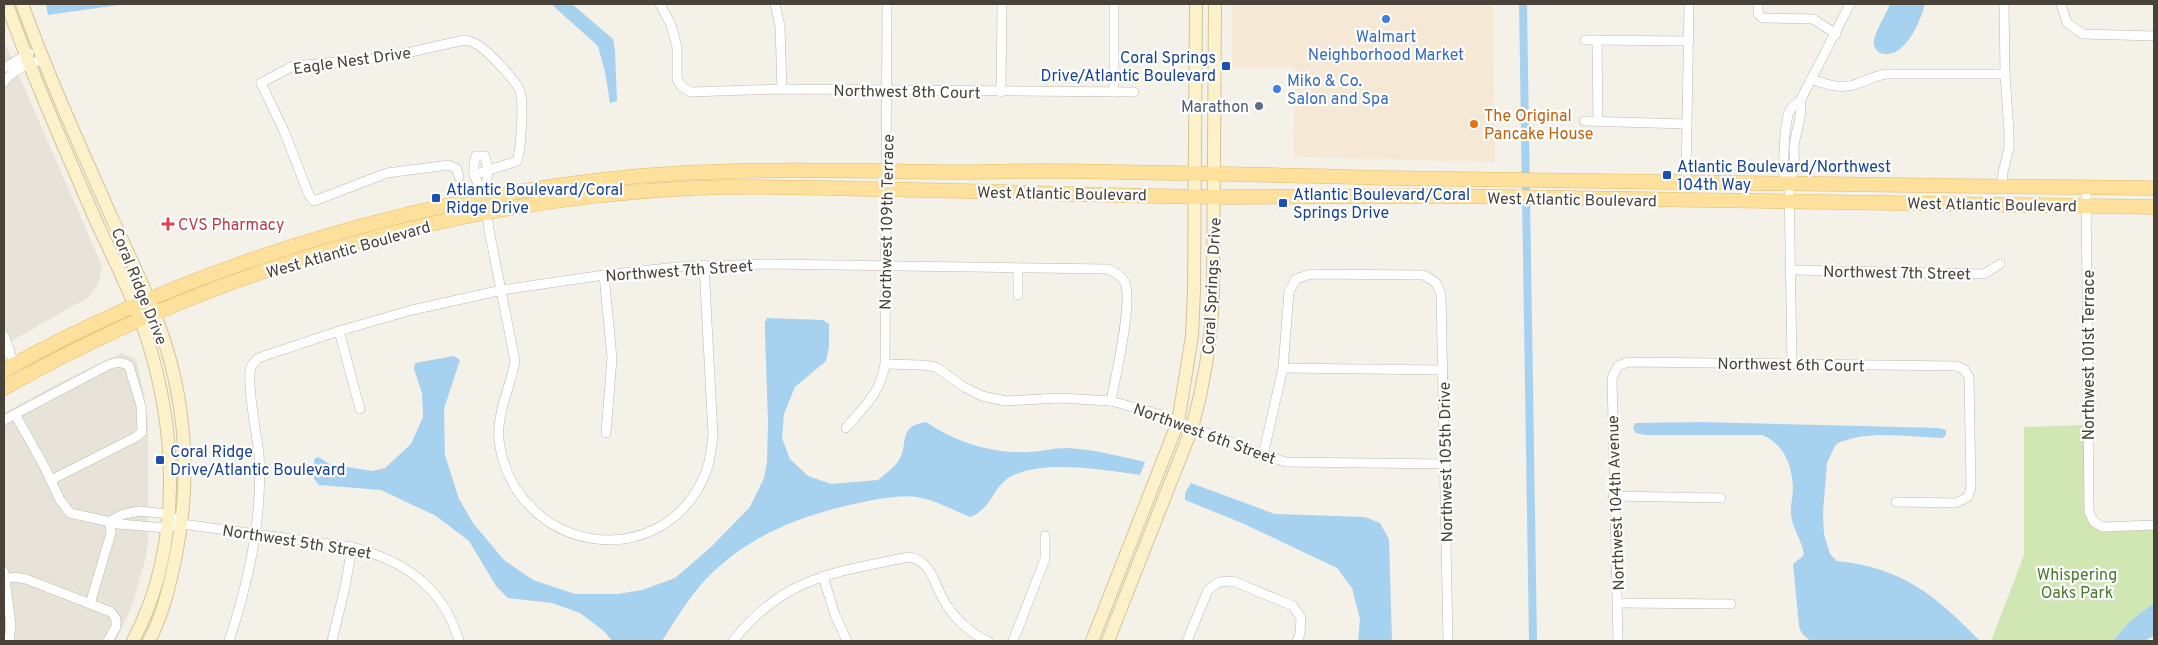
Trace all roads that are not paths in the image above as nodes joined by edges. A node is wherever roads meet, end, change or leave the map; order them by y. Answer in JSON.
{"nodes":[{"id":1,"x":7,"y":4,"type":"edge"},
{"id":2,"x":22,"y":4,"type":"edge"},
{"id":3,"x":660,"y":4,"type":"edge"},
{"id":4,"x":775,"y":4,"type":"edge"},
{"id":5,"x":887,"y":4,"type":"edge"},
{"id":6,"x":1002,"y":4,"type":"edge"},
{"id":7,"x":1114,"y":4,"type":"edge"},
{"id":8,"x":1196,"y":4,"type":"edge"},
{"id":9,"x":1215,"y":4,"type":"edge"},
{"id":10,"x":1689,"y":4,"type":"edge"},
{"id":11,"x":1758,"y":4,"type":"edge"},
{"id":12,"x":1850,"y":4,"type":"edge"},
{"id":13,"x":2004,"y":4,"type":"edge"},
{"id":14,"x":2061,"y":4,"type":"edge"},
{"id":15,"x":1836,"y":34,"type":"junction"},
{"id":16,"x":2154,"y":36,"type":"edge"},
{"id":17,"x":1585,"y":40,"type":"dead end"},
{"id":18,"x":1597,"y":40,"type":"junction"},
{"id":19,"x":1688,"y":41,"type":"junction"},
{"id":20,"x":41,"y":54,"type":"junction"},
{"id":21,"x":27,"y":59,"type":"junction"},
{"id":22,"x":4,"y":68,"type":"edge"},
{"id":23,"x":2004,"y":74,"type":"junction"},
{"id":24,"x":1811,"y":79,"type":"junction"},
{"id":25,"x":4,"y":82,"type":"edge"},
{"id":26,"x":782,"y":89,"type":"junction"},
{"id":27,"x":887,"y":90,"type":"junction"},
{"id":28,"x":1001,"y":92,"type":"junction"},
{"id":29,"x":1114,"y":92,"type":"junction"},
{"id":30,"x":1134,"y":92,"type":"dead end"},
{"id":31,"x":1800,"y":101,"type":"junction"},
{"id":32,"x":1584,"y":121,"type":"dead end"},
{"id":33,"x":1598,"y":121,"type":"junction"},
{"id":34,"x":1687,"y":124,"type":"junction"},
{"id":35,"x":1790,"y":147,"type":"junction"},
{"id":36,"x":488,"y":171,"type":"junction"},
{"id":37,"x":887,"y":171,"type":"junction"},
{"id":38,"x":1195,"y":174,"type":"junction"},
{"id":39,"x":1215,"y":174,"type":"junction"},
{"id":40,"x":474,"y":175,"type":"junction"},
{"id":41,"x":458,"y":177,"type":"dead end"},
{"id":42,"x":1686,"y":181,"type":"junction"},
{"id":43,"x":1790,"y":183,"type":"junction"},
{"id":44,"x":2002,"y":186,"type":"junction"},
{"id":45,"x":2086,"y":187,"type":"junction"},
{"id":46,"x":2154,"y":188,"type":"edge"},
{"id":47,"x":887,"y":189,"type":"junction"},
{"id":48,"x":1195,"y":196,"type":"junction"},
{"id":49,"x":1215,"y":196,"type":"junction"},
{"id":50,"x":1790,"y":202,"type":"junction"},
{"id":51,"x":486,"y":205,"type":"junction"},
{"id":52,"x":2087,"y":205,"type":"junction"},
{"id":53,"x":2154,"y":207,"type":"edge"},
{"id":54,"x":2000,"y":264,"type":"dead end"},
{"id":55,"x":704,"y":265,"type":"junction"},
{"id":56,"x":885,"y":265,"type":"junction"},
{"id":57,"x":1018,"y":268,"type":"junction"},
{"id":58,"x":1792,"y":270,"type":"junction"},
{"id":59,"x":604,"y":275,"type":"junction"},
{"id":60,"x":502,"y":290,"type":"junction"},
{"id":61,"x":1018,"y":295,"type":"dead end"},
{"id":62,"x":149,"y":300,"type":"junction"},
{"id":63,"x":134,"y":307,"type":"junction"},
{"id":64,"x":154,"y":314,"type":"junction"},
{"id":65,"x":140,"y":320,"type":"junction"},
{"id":66,"x":339,"y":331,"type":"junction"},
{"id":67,"x":4,"y":336,"type":"edge"},
{"id":68,"x":7,"y":361,"type":"edge"},
{"id":69,"x":1792,"y":363,"type":"junction"},
{"id":70,"x":885,"y":364,"type":"junction"},
{"id":71,"x":1618,"y":366,"type":"joint"},
{"id":72,"x":1283,"y":368,"type":"junction"},
{"id":73,"x":1443,"y":370,"type":"junction"},
{"id":74,"x":4,"y":388,"type":"edge"},
{"id":75,"x":1111,"y":401,"type":"junction"},
{"id":76,"x":360,"y":409,"type":"dead end"},
{"id":77,"x":15,"y":414,"type":"junction"},
{"id":78,"x":4,"y":420,"type":"edge"},
{"id":79,"x":1178,"y":422,"type":"junction"},
{"id":80,"x":846,"y":428,"type":"dead end"},
{"id":81,"x":1192,"y":428,"type":"junction"},
{"id":82,"x":606,"y":433,"type":"dead end"},
{"id":83,"x":1263,"y":455,"type":"junction"},
{"id":84,"x":1445,"y":464,"type":"junction"},
{"id":85,"x":51,"y":480,"type":"junction"},
{"id":86,"x":1613,"y":496,"type":"junction"},
{"id":87,"x":1721,"y":498,"type":"dead end"},
{"id":88,"x":1896,"y":502,"type":"dead end"},
{"id":89,"x":131,"y":512,"type":"junction"},
{"id":90,"x":168,"y":514,"type":"junction"},
{"id":91,"x":110,"y":521,"type":"junction"},
{"id":92,"x":182,"y":524,"type":"junction"},
{"id":93,"x":130,"y":525,"type":"junction"},
{"id":94,"x":2154,"y":525,"type":"edge"},
{"id":95,"x":166,"y":528,"type":"junction"},
{"id":96,"x":256,"y":533,"type":"junction"},
{"id":97,"x":1045,"y":536,"type":"dead end"},
{"id":98,"x":352,"y":547,"type":"junction"},
{"id":99,"x":5,"y":575,"type":"edge"},
{"id":100,"x":823,"y":576,"type":"junction"},
{"id":101,"x":1618,"y":603,"type":"junction"},
{"id":102,"x":90,"y":604,"type":"junction"},
{"id":103,"x":1730,"y":604,"type":"dead end"},
{"id":104,"x":9,"y":641,"type":"edge"},
{"id":105,"x":108,"y":641,"type":"edge"},
{"id":106,"x":133,"y":641,"type":"edge"},
{"id":107,"x":149,"y":641,"type":"edge"},
{"id":108,"x":229,"y":641,"type":"edge"},
{"id":109,"x":332,"y":641,"type":"edge"},
{"id":110,"x":459,"y":641,"type":"edge"},
{"id":111,"x":733,"y":641,"type":"edge"},
{"id":112,"x":847,"y":641,"type":"edge"},
{"id":113,"x":988,"y":641,"type":"edge"},
{"id":114,"x":1013,"y":641,"type":"edge"},
{"id":115,"x":1092,"y":641,"type":"edge"},
{"id":116,"x":1108,"y":641,"type":"edge"},
{"id":117,"x":1187,"y":641,"type":"edge"},
{"id":118,"x":1297,"y":641,"type":"edge"},
{"id":119,"x":1448,"y":641,"type":"edge"},
{"id":120,"x":1618,"y":641,"type":"edge"}],
"edges":[{"from":1,"to":21,"type":"main road","name":"Coral Ridge Drive"},
{"from":2,"to":20,"type":"main road","name":"Coral Ridge Drive"},
{"from":3,"to":26,"type":"street","name":"Northwest 8th Court"},
{"from":4,"to":26,"type":"street"},
{"from":5,"to":27,"type":"street","name":"Northwest 109th Terrace"},
{"from":6,"to":28,"type":"street"},
{"from":7,"to":29,"type":"street"},
{"from":8,"to":38,"type":"main road","name":"Coral Springs Drive"},
{"from":9,"to":39,"type":"main road","name":"Coral Springs Drive"},
{"from":10,"to":19,"type":"street"},
{"from":11,"to":15,"type":"street"},
{"from":12,"to":15,"type":"street"},
{"from":13,"to":23,"type":"street"},
{"from":14,"to":16,"type":"street"},
{"from":15,"to":24,"type":"street"},
{"from":17,"to":18,"type":"street"},
{"from":18,"to":19,"type":"street"},
{"from":18,"to":33,"type":"street"},
{"from":19,"to":34,"type":"street"},
{"from":20,"to":21,"type":"street"},
{"from":20,"to":62,"type":"main road","name":"Coral Ridge Drive"},
{"from":21,"to":22,"type":"street"},
{"from":21,"to":25,"type":"street"},
{"from":21,"to":63,"type":"main road","name":"Coral Ridge Drive"},
{"from":23,"to":24,"type":"street"},
{"from":23,"to":44,"type":"street"},
{"from":24,"to":31,"type":"street"},
{"from":26,"to":27,"type":"street","name":"Northwest 8th Court"},
{"from":27,"to":28,"type":"street","name":"Northwest 8th Court"},
{"from":27,"to":37,"type":"street","name":"Northwest 109th Terrace"},
{"from":28,"to":29,"type":"street","name":"Northwest 8th Court"},
{"from":29,"to":30,"type":"street","name":"Northwest 8th Court"},
{"from":31,"to":35,"type":"street"},
{"from":31,"to":35,"type":"street"},
{"from":32,"to":33,"type":"street"},
{"from":33,"to":34,"type":"street"},
{"from":34,"to":42,"type":"street"},
{"from":35,"to":43,"type":"street"},
{"from":36,"to":40,"type":"street","name":"Eagle Nest Drive"},
{"from":36,"to":40,"type":"street"},
{"from":36,"to":41,"type":"street","name":"Eagle Nest Drive"},
{"from":36,"to":51,"type":"street"},
{"from":37,"to":38,"type":"main road","name":"West Atlantic Boulevard"},
{"from":37,"to":47,"type":"street","name":"Northwest 109th Terrace"},
{"from":37,"to":51,"type":"main road","name":"West Atlantic Boulevard"},
{"from":38,"to":39,"type":"main road","name":"West Atlantic Boulevard"},
{"from":38,"to":48,"type":"main road","name":"Coral Springs Drive"},
{"from":39,"to":42,"type":"main road","name":"West Atlantic Boulevard"},
{"from":39,"to":49,"type":"main road","name":"Coral Springs Drive"},
{"from":40,"to":51,"type":"street"},
{"from":42,"to":43,"type":"main road","name":"West Atlantic Boulevard"},
{"from":43,"to":44,"type":"main road","name":"West Atlantic Boulevard"},
{"from":43,"to":50,"type":"street"},
{"from":44,"to":45,"type":"main road","name":"West Atlantic Boulevard"},
{"from":45,"to":46,"type":"main road","name":"West Atlantic Boulevard"},
{"from":45,"to":52,"type":"street","name":"Northwest 101st Terrace"},
{"from":47,"to":48,"type":"main road","name":"West Atlantic Boulevard"},
{"from":47,"to":51,"type":"main road","name":"West Atlantic Boulevard"},
{"from":47,"to":56,"type":"street","name":"Northwest 109th Terrace"},
{"from":48,"to":49,"type":"main road","name":"West Atlantic Boulevard"},
{"from":48,"to":79,"type":"main road","name":"Coral Springs Drive"},
{"from":49,"to":50,"type":"main road","name":"West Atlantic Boulevard"},
{"from":49,"to":81,"type":"main road","name":"Coral Springs Drive"},
{"from":50,"to":52,"type":"main road","name":"West Atlantic Boulevard"},
{"from":50,"to":58,"type":"street"},
{"from":51,"to":60,"type":"street"},
{"from":51,"to":62,"type":"main road","name":"West Atlantic Boulevard"},
{"from":51,"to":64,"type":"main road","name":"West Atlantic Boulevard"},
{"from":52,"to":53,"type":"main road","name":"West Atlantic Boulevard"},
{"from":52,"to":94,"type":"street","name":"Northwest 101st Terrace"},
{"from":54,"to":58,"type":"street","name":"Northwest 7th Street"},
{"from":55,"to":56,"type":"street","name":"Northwest 7th Street"},
{"from":55,"to":59,"type":"street","name":"Northwest 7th Street"},
{"from":55,"to":60,"type":"street"},
{"from":56,"to":57,"type":"street","name":"Northwest 7th Street"},
{"from":56,"to":70,"type":"street","name":"Northwest 109th Terrace"},
{"from":57,"to":61,"type":"street"},
{"from":57,"to":75,"type":"street","name":"Northwest 7th Street"},
{"from":58,"to":69,"type":"street"},
{"from":59,"to":60,"type":"street","name":"Northwest 7th Street"},
{"from":59,"to":82,"type":"street"},
{"from":60,"to":66,"type":"street","name":"Northwest 7th Street"},
{"from":62,"to":63,"type":"main road","name":"West Atlantic Boulevard"},
{"from":62,"to":64,"type":"main road","name":"Coral Ridge Drive"},
{"from":63,"to":65,"type":"main road","name":"Coral Ridge Drive"},
{"from":63,"to":68,"type":"main road","name":"West Atlantic Boulevard"},
{"from":64,"to":65,"type":"main road","name":"West Atlantic Boulevard"},
{"from":64,"to":92,"type":"main road","name":"Coral Ridge Drive"},
{"from":65,"to":74,"type":"main road","name":"West Atlantic Boulevard"},
{"from":65,"to":90,"type":"main road","name":"Coral Ridge Drive"},
{"from":66,"to":76,"type":"street"},
{"from":66,"to":96,"type":"street","name":"Northwest 7th Street"},
{"from":67,"to":68,"type":"street"},
{"from":69,"to":71,"type":"street","name":"Northwest 6th Court"},
{"from":69,"to":88,"type":"street","name":"Northwest 6th Court"},
{"from":70,"to":75,"type":"street","name":"Northwest 6th Street"},
{"from":70,"to":80,"type":"street","name":"Northwest 109th Terrace"},
{"from":71,"to":86,"type":"street","name":"Northwest 104th Avenue"},
{"from":72,"to":73,"type":"street"},
{"from":72,"to":73,"type":"street","name":"Northwest 105th Drive"},
{"from":72,"to":83,"type":"street"},
{"from":73,"to":84,"type":"street","name":"Northwest 105th Drive"},
{"from":75,"to":79,"type":"street","name":"Northwest 6th Street"},
{"from":77,"to":78,"type":"street"},
{"from":77,"to":85,"type":"street","name":"Northwest 5th Street"},
{"from":77,"to":85,"type":"street"},
{"from":79,"to":81,"type":"street","name":"Northwest 6th Street"},
{"from":79,"to":115,"type":"main road","name":"Coral Springs Drive"},
{"from":81,"to":83,"type":"street","name":"Northwest 6th Street"},
{"from":81,"to":116,"type":"main road","name":"Coral Springs Drive"},
{"from":83,"to":84,"type":"street","name":"Northwest 6th Street"},
{"from":84,"to":119,"type":"street","name":"Northwest 105th Drive"},
{"from":85,"to":91,"type":"street","name":"Northwest 5th Street"},
{"from":86,"to":87,"type":"street"},
{"from":86,"to":101,"type":"street","name":"Northwest 104th Avenue"},
{"from":89,"to":90,"type":"street","name":"Northwest 5th Street"},
{"from":89,"to":91,"type":"street","name":"Northwest 5th Street"},
{"from":89,"to":93,"type":"street"},
{"from":90,"to":92,"type":"street","name":"Northwest 5th Street"},
{"from":90,"to":95,"type":"main road","name":"Coral Ridge Drive"},
{"from":91,"to":93,"type":"street","name":"Northwest 5th Street"},
{"from":91,"to":102,"type":"street"},
{"from":92,"to":95,"type":"street","name":"Northwest 5th Street"},
{"from":92,"to":96,"type":"street","name":"Northwest 5th Street"},
{"from":92,"to":107,"type":"main road","name":"Coral Ridge Drive"},
{"from":93,"to":95,"type":"street","name":"Northwest 5th Street"},
{"from":95,"to":106,"type":"main road","name":"Coral Ridge Drive"},
{"from":96,"to":98,"type":"street","name":"Northwest 5th Street"},
{"from":96,"to":108,"type":"street"},
{"from":97,"to":114,"type":"street"},
{"from":98,"to":109,"type":"street"},
{"from":98,"to":110,"type":"street","name":"Northwest 5th Street"},
{"from":99,"to":102,"type":"street"},
{"from":99,"to":104,"type":"street"},
{"from":100,"to":111,"type":"street"},
{"from":100,"to":112,"type":"street"},
{"from":100,"to":113,"type":"street"},
{"from":101,"to":103,"type":"street"},
{"from":101,"to":120,"type":"street","name":"Northwest 104th Avenue"},
{"from":102,"to":105,"type":"street"},
{"from":117,"to":118,"type":"street"}]}
